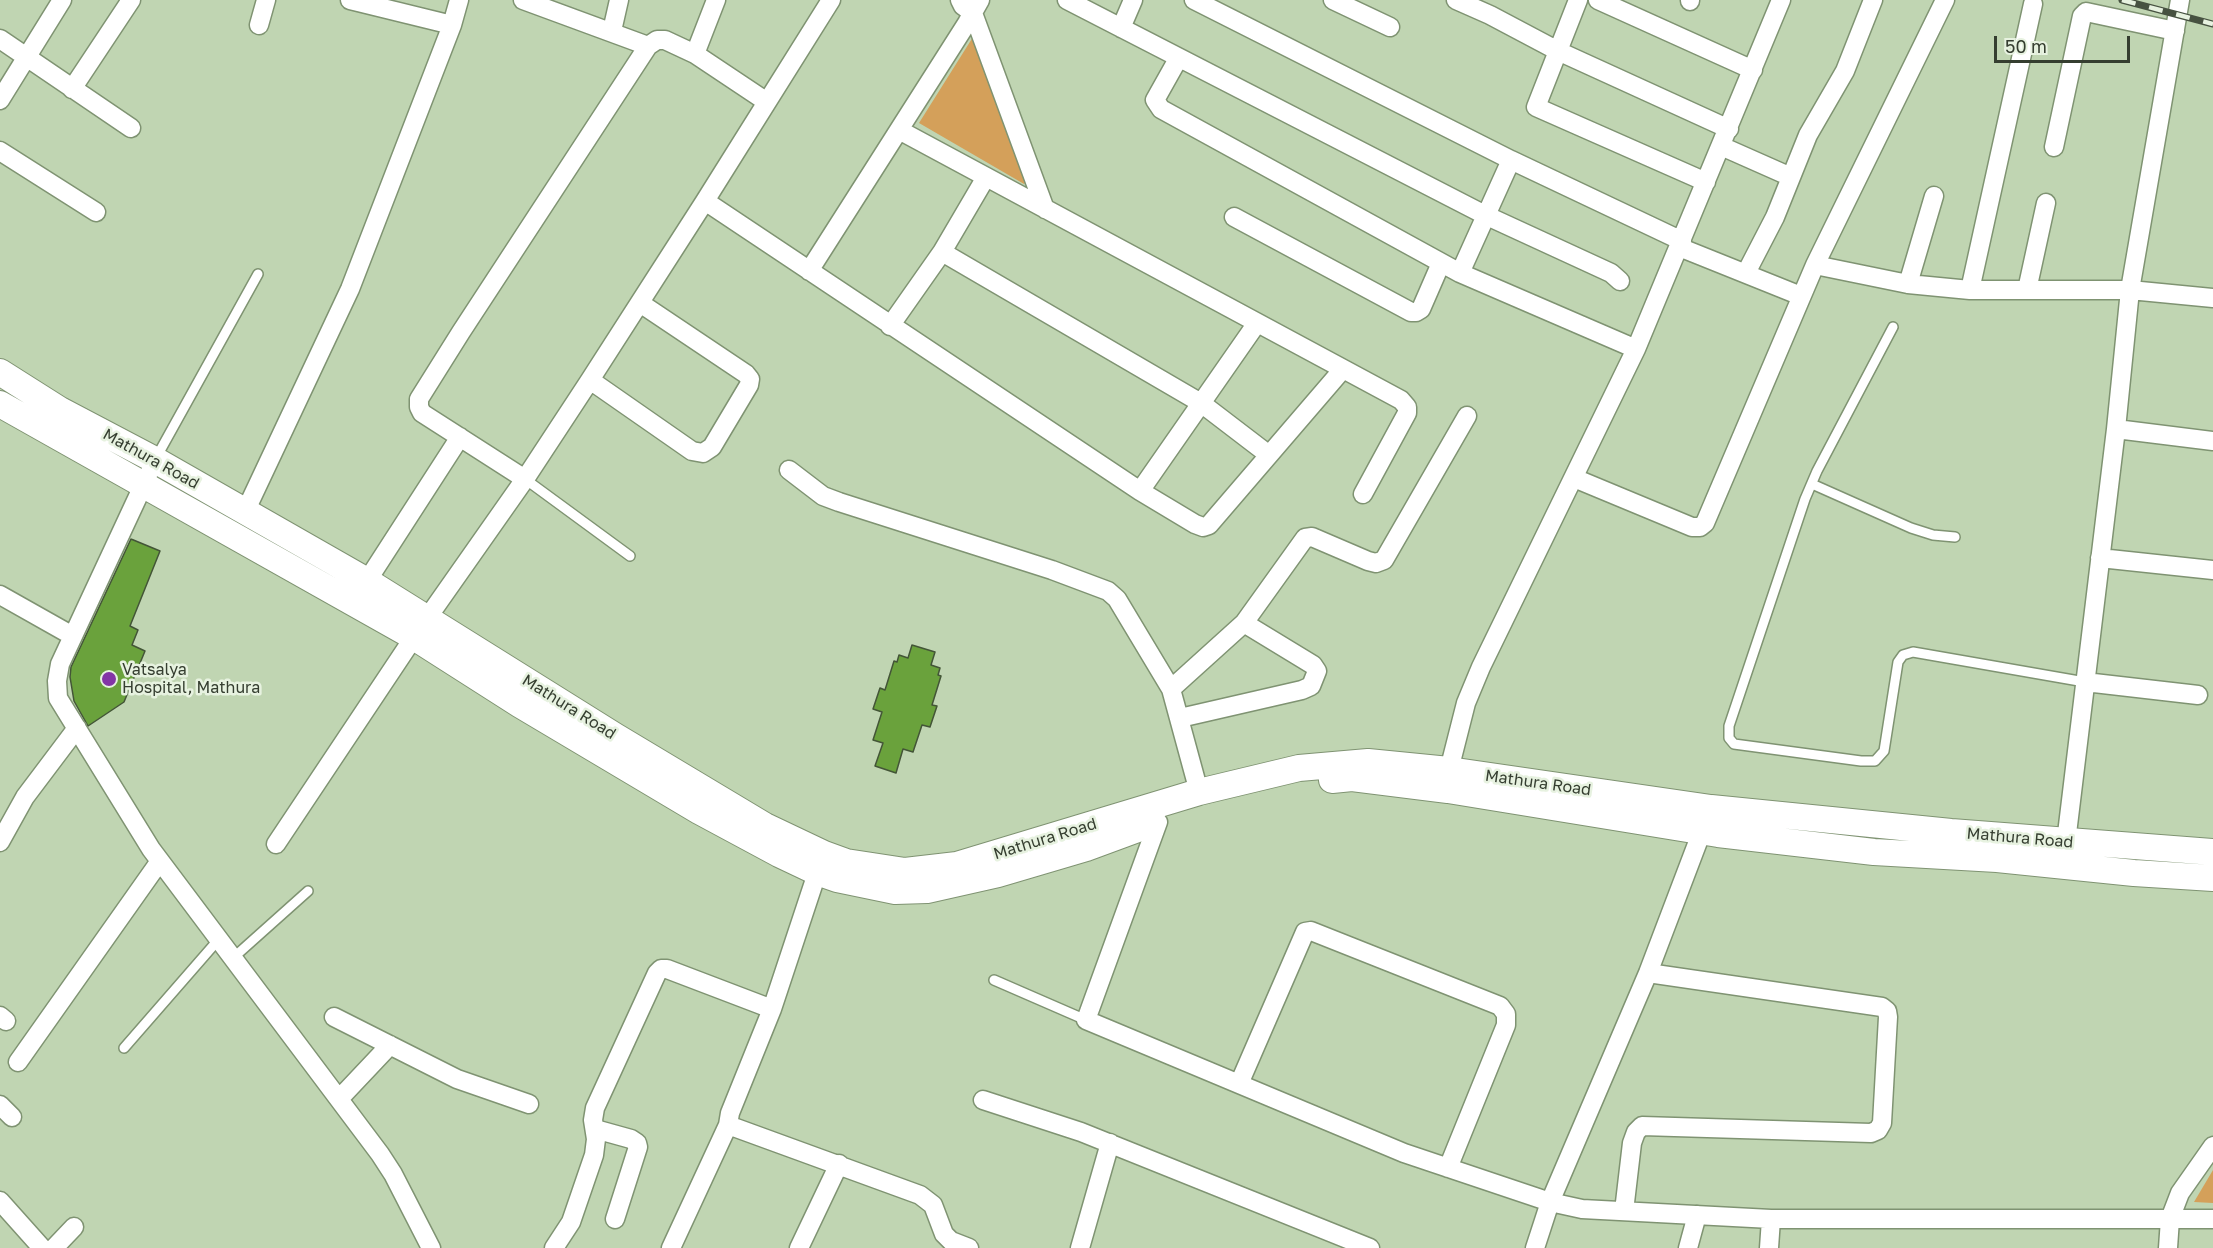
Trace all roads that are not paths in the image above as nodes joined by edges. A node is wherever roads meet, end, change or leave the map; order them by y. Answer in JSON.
{"nodes":[{"id":1,"x":62,"y":0,"type":"edge"},
{"id":2,"x":131,"y":0,"type":"edge"},
{"id":3,"x":266,"y":0,"type":"edge"},
{"id":4,"x":350,"y":0,"type":"edge"},
{"id":5,"x":459,"y":0,"type":"edge"},
{"id":6,"x":523,"y":0,"type":"edge"},
{"id":7,"x":619,"y":0,"type":"edge"},
{"id":8,"x":716,"y":0,"type":"edge"},
{"id":9,"x":831,"y":0,"type":"edge"},
{"id":10,"x":1067,"y":0,"type":"edge"},
{"id":11,"x":1133,"y":0,"type":"edge"},
{"id":12,"x":1194,"y":0,"type":"edge"},
{"id":13,"x":1333,"y":0,"type":"edge"},
{"id":14,"x":1456,"y":0,"type":"edge"},
{"id":15,"x":1578,"y":0,"type":"edge"},
{"id":16,"x":1598,"y":0,"type":"edge"},
{"id":17,"x":1781,"y":0,"type":"edge"},
{"id":18,"x":1873,"y":0,"type":"edge"},
{"id":19,"x":1945,"y":0,"type":"edge"},
{"id":20,"x":2180,"y":0,"type":"edge"},
{"id":21,"x":971,"y":4,"type":"edge"},
{"id":22,"x":2033,"y":4,"type":"dead end"},
{"id":23,"x":259,"y":25,"type":"dead end"},
{"id":24,"x":452,"y":25,"type":"junction"},
{"id":25,"x":1390,"y":27,"type":"dead end"},
{"id":26,"x":1121,"y":28,"type":"junction"},
{"id":27,"x":2175,"y":31,"type":"junction"},
{"id":28,"x":612,"y":32,"type":"junction"},
{"id":29,"x":0,"y":39,"type":"edge"},
{"id":30,"x":648,"y":46,"type":"junction"},
{"id":31,"x":1558,"y":51,"type":"junction"},
{"id":32,"x":695,"y":54,"type":"junction"},
{"id":33,"x":26,"y":58,"type":"junction"},
{"id":34,"x":1178,"y":58,"type":"junction"},
{"id":35,"x":1753,"y":70,"type":"junction"},
{"id":36,"x":72,"y":89,"type":"junction"},
{"id":37,"x":0,"y":100,"type":"edge"},
{"id":38,"x":767,"y":102,"type":"junction"},
{"id":39,"x":131,"y":128,"type":"dead end"},
{"id":40,"x":1729,"y":129,"type":"junction"},
{"id":41,"x":899,"y":130,"type":"junction"},
{"id":42,"x":1722,"y":147,"type":"junction"},
{"id":43,"x":2054,"y":147,"type":"dead end"},
{"id":44,"x":0,"y":151,"type":"edge"},
{"id":45,"x":1511,"y":160,"type":"junction"},
{"id":46,"x":986,"y":177,"type":"junction"},
{"id":47,"x":1791,"y":177,"type":"junction"},
{"id":48,"x":1706,"y":182,"type":"junction"},
{"id":49,"x":1934,"y":196,"type":"dead end"},
{"id":50,"x":705,"y":201,"type":"junction"},
{"id":51,"x":2046,"y":203,"type":"dead end"},
{"id":52,"x":1045,"y":209,"type":"junction"},
{"id":53,"x":96,"y":212,"type":"dead end"},
{"id":54,"x":1485,"y":215,"type":"junction"},
{"id":55,"x":1234,"y":217,"type":"dead end"},
{"id":56,"x":1681,"y":244,"type":"junction"},
{"id":57,"x":942,"y":252,"type":"junction"},
{"id":58,"x":1441,"y":263,"type":"junction"},
{"id":59,"x":1815,"y":265,"type":"junction"},
{"id":60,"x":809,"y":271,"type":"junction"},
{"id":61,"x":1460,"y":273,"type":"junction"},
{"id":62,"x":1746,"y":273,"type":"junction"},
{"id":63,"x":258,"y":274,"type":"dead end"},
{"id":64,"x":1620,"y":281,"type":"dead end"},
{"id":65,"x":1908,"y":284,"type":"junction"},
{"id":66,"x":1970,"y":290,"type":"junction"},
{"id":67,"x":2027,"y":290,"type":"junction"},
{"id":68,"x":2130,"y":290,"type":"junction"},
{"id":69,"x":1801,"y":296,"type":"junction"},
{"id":70,"x":2213,"y":298,"type":"edge"},
{"id":71,"x":640,"y":303,"type":"junction"},
{"id":72,"x":1257,"y":323,"type":"junction"},
{"id":73,"x":890,"y":326,"type":"junction"},
{"id":74,"x":1893,"y":327,"type":"dead end"},
{"id":75,"x":1636,"y":349,"type":"junction"},
{"id":76,"x":1343,"y":369,"type":"junction"},
{"id":77,"x":0,"y":372,"type":"edge"},
{"id":78,"x":590,"y":380,"type":"junction"},
{"id":79,"x":1201,"y":403,"type":"junction"},
{"id":80,"x":0,"y":404,"type":"edge"},
{"id":81,"x":1467,"y":416,"type":"dead end"},
{"id":82,"x":2116,"y":429,"type":"junction"},
{"id":83,"x":460,"y":437,"type":"junction"},
{"id":84,"x":2213,"y":441,"type":"edge"},
{"id":85,"x":1269,"y":455,"type":"junction"},
{"id":86,"x":155,"y":460,"type":"junction"},
{"id":87,"x":789,"y":470,"type":"dead end"},
{"id":88,"x":1574,"y":478,"type":"junction"},
{"id":89,"x":525,"y":479,"type":"junction"},
{"id":90,"x":143,"y":484,"type":"junction"},
{"id":91,"x":1812,"y":484,"type":"junction"},
{"id":92,"x":1140,"y":492,"type":"junction"},
{"id":93,"x":1363,"y":494,"type":"dead end"},
{"id":94,"x":245,"y":512,"type":"junction"},
{"id":95,"x":1955,"y":537,"type":"dead end"},
{"id":96,"x":630,"y":556,"type":"dead end"},
{"id":97,"x":2100,"y":558,"type":"junction"},
{"id":98,"x":2213,"y":570,"type":"edge"},
{"id":99,"x":367,"y":581,"type":"junction"},
{"id":100,"x":0,"y":595,"type":"edge"},
{"id":101,"x":1244,"y":623,"type":"junction"},
{"id":102,"x":420,"y":627,"type":"junction"},
{"id":103,"x":71,"y":635,"type":"junction"},
{"id":104,"x":2085,"y":682,"type":"junction"},
{"id":105,"x":1172,"y":689,"type":"junction"},
{"id":106,"x":2198,"y":695,"type":"dead end"},
{"id":107,"x":1180,"y":718,"type":"junction"},
{"id":108,"x":77,"y":728,"type":"junction"},
{"id":109,"x":1449,"y":770,"type":"junction"},
{"id":110,"x":1199,"y":792,"type":"junction"},
{"id":111,"x":1158,"y":822,"type":"junction"},
{"id":112,"x":1702,"y":831,"type":"junction"},
{"id":113,"x":0,"y":842,"type":"edge"},
{"id":114,"x":2066,"y":842,"type":"junction"},
{"id":115,"x":276,"y":844,"type":"dead end"},
{"id":116,"x":2213,"y":852,"type":"edge"},
{"id":117,"x":160,"y":861,"type":"junction"},
{"id":118,"x":820,"y":863,"type":"junction"},
{"id":119,"x":2213,"y":878,"type":"edge"},
{"id":120,"x":308,"y":891,"type":"dead end"},
{"id":121,"x":219,"y":939,"type":"junction"},
{"id":122,"x":233,"y":958,"type":"junction"},
{"id":123,"x":1648,"y":973,"type":"junction"},
{"id":124,"x":994,"y":980,"type":"dead end"},
{"id":125,"x":772,"y":1009,"type":"junction"},
{"id":126,"x":334,"y":1017,"type":"dead end"},
{"id":127,"x":1086,"y":1020,"type":"junction"},
{"id":128,"x":390,"y":1045,"type":"junction"},
{"id":129,"x":124,"y":1048,"type":"dead end"},
{"id":130,"x":18,"y":1062,"type":"dead end"},
{"id":131,"x":1239,"y":1084,"type":"junction"},
{"id":132,"x":339,"y":1099,"type":"junction"},
{"id":133,"x":983,"y":1100,"type":"dead end"},
{"id":134,"x":529,"y":1104,"type":"dead end"},
{"id":135,"x":728,"y":1125,"type":"junction"},
{"id":136,"x":595,"y":1129,"type":"junction"},
{"id":137,"x":1110,"y":1143,"type":"junction"},
{"id":138,"x":2213,"y":1146,"type":"edge"},
{"id":139,"x":839,"y":1164,"type":"junction"},
{"id":140,"x":1448,"y":1168,"type":"junction"},
{"id":141,"x":0,"y":1201,"type":"edge"},
{"id":142,"x":1550,"y":1202,"type":"junction"},
{"id":143,"x":1624,"y":1211,"type":"junction"},
{"id":144,"x":1697,"y":1215,"type":"junction"},
{"id":145,"x":615,"y":1219,"type":"dead end"},
{"id":146,"x":1771,"y":1219,"type":"junction"},
{"id":147,"x":2170,"y":1219,"type":"junction"},
{"id":148,"x":2213,"y":1219,"type":"edge"},
{"id":149,"x":74,"y":1227,"type":"dead end"},
{"id":150,"x":965,"y":1247,"type":"edge"},
{"id":151,"x":42,"y":1248,"type":"edge"},
{"id":152,"x":54,"y":1248,"type":"edge"},
{"id":153,"x":431,"y":1248,"type":"edge"},
{"id":154,"x":554,"y":1248,"type":"edge"},
{"id":155,"x":671,"y":1248,"type":"edge"},
{"id":156,"x":799,"y":1248,"type":"edge"},
{"id":157,"x":1080,"y":1248,"type":"edge"},
{"id":158,"x":1370,"y":1248,"type":"edge"},
{"id":159,"x":1535,"y":1248,"type":"edge"},
{"id":160,"x":1688,"y":1248,"type":"edge"},
{"id":161,"x":1769,"y":1248,"type":"edge"},
{"id":162,"x":2168,"y":1248,"type":"edge"}],
"edges":[{"from":1,"to":33,"type":"street"},
{"from":2,"to":36,"type":"street"},
{"from":3,"to":23,"type":"street"},
{"from":4,"to":24,"type":"street"},
{"from":5,"to":24,"type":"street"},
{"from":6,"to":28,"type":"street"},
{"from":7,"to":28,"type":"street"},
{"from":8,"to":32,"type":"street"},
{"from":9,"to":38,"type":"street"},
{"from":10,"to":26,"type":"street"},
{"from":11,"to":26,"type":"street"},
{"from":12,"to":45,"type":"street"},
{"from":13,"to":25,"type":"street"},
{"from":14,"to":31,"type":"street"},
{"from":15,"to":31,"type":"street"},
{"from":16,"to":35,"type":"street"},
{"from":17,"to":35,"type":"street"},
{"from":18,"to":47,"type":"street"},
{"from":19,"to":59,"type":"street"},
{"from":20,"to":27,"type":"street"},
{"from":21,"to":41,"type":"street"},
{"from":21,"to":52,"type":"street"},
{"from":22,"to":66,"type":"street"},
{"from":24,"to":94,"type":"street"},
{"from":26,"to":34,"type":"street"},
{"from":27,"to":43,"type":"street"},
{"from":27,"to":68,"type":"street"},
{"from":28,"to":30,"type":"street"},
{"from":29,"to":33,"type":"street"},
{"from":30,"to":32,"type":"street"},
{"from":30,"to":83,"type":"street"},
{"from":31,"to":40,"type":"street"},
{"from":31,"to":48,"type":"street"},
{"from":32,"to":38,"type":"street"},
{"from":33,"to":36,"type":"street"},
{"from":33,"to":37,"type":"street"},
{"from":34,"to":54,"type":"street"},
{"from":34,"to":58,"type":"street"},
{"from":35,"to":40,"type":"street"},
{"from":36,"to":39,"type":"street"},
{"from":38,"to":50,"type":"street"},
{"from":40,"to":42,"type":"street"},
{"from":41,"to":46,"type":"street"},
{"from":41,"to":60,"type":"street"},
{"from":42,"to":47,"type":"street"},
{"from":42,"to":48,"type":"street"},
{"from":44,"to":53,"type":"street"},
{"from":45,"to":54,"type":"street"},
{"from":45,"to":56,"type":"street"},
{"from":46,"to":52,"type":"street"},
{"from":46,"to":57,"type":"street"},
{"from":47,"to":62,"type":"street"},
{"from":48,"to":56,"type":"street"},
{"from":49,"to":65,"type":"street"},
{"from":50,"to":60,"type":"street"},
{"from":50,"to":71,"type":"street"},
{"from":51,"to":67,"type":"street"},
{"from":52,"to":72,"type":"street"},
{"from":54,"to":61,"type":"street"},
{"from":54,"to":64,"type":"street"},
{"from":55,"to":58,"type":"street"},
{"from":56,"to":62,"type":"street"},
{"from":56,"to":75,"type":"street"},
{"from":57,"to":73,"type":"street"},
{"from":57,"to":79,"type":"street"},
{"from":58,"to":61,"type":"street"},
{"from":59,"to":65,"type":"street"},
{"from":59,"to":69,"type":"street"},
{"from":60,"to":73,"type":"street"},
{"from":61,"to":75,"type":"street"},
{"from":62,"to":69,"type":"street"},
{"from":63,"to":86,"type":"lane"},
{"from":65,"to":66,"type":"street"},
{"from":66,"to":67,"type":"street"},
{"from":67,"to":68,"type":"street"},
{"from":68,"to":70,"type":"street"},
{"from":68,"to":82,"type":"street"},
{"from":69,"to":88,"type":"street"},
{"from":71,"to":78,"type":"street"},
{"from":71,"to":78,"type":"street"},
{"from":72,"to":76,"type":"street"},
{"from":72,"to":79,"type":"street"},
{"from":73,"to":92,"type":"street"},
{"from":74,"to":91,"type":"lane"},
{"from":75,"to":88,"type":"street"},
{"from":76,"to":85,"type":"street"},
{"from":76,"to":93,"type":"street"},
{"from":77,"to":86,"type":"main road","name":"Mathura Road"},
{"from":78,"to":89,"type":"street"},
{"from":79,"to":85,"type":"street"},
{"from":79,"to":92,"type":"street"},
{"from":80,"to":90,"type":"main road","name":"Mathura Road"},
{"from":81,"to":101,"type":"street"},
{"from":82,"to":84,"type":"street"},
{"from":82,"to":97,"type":"street"},
{"from":83,"to":89,"type":"street"},
{"from":83,"to":99,"type":"street"},
{"from":85,"to":92,"type":"street"},
{"from":86,"to":90,"type":"street"},
{"from":86,"to":94,"type":"main road","name":"Mathura Road"},
{"from":87,"to":105,"type":"street"},
{"from":88,"to":109,"type":"street"},
{"from":89,"to":96,"type":"lane"},
{"from":89,"to":102,"type":"street"},
{"from":90,"to":102,"type":"main road","name":"Mathura Road"},
{"from":90,"to":103,"type":"street"},
{"from":91,"to":95,"type":"lane"},
{"from":91,"to":104,"type":"lane"},
{"from":94,"to":99,"type":"main road","name":"Mathura Road"},
{"from":97,"to":98,"type":"street"},
{"from":97,"to":104,"type":"street"},
{"from":99,"to":102,"type":"main road","name":"Mathura Road"},
{"from":100,"to":103,"type":"street"},
{"from":101,"to":105,"type":"street"},
{"from":101,"to":107,"type":"street"},
{"from":102,"to":115,"type":"street"},
{"from":102,"to":118,"type":"main road","name":"Mathura Road"},
{"from":103,"to":108,"type":"street"},
{"from":104,"to":106,"type":"street"},
{"from":104,"to":114,"type":"street"},
{"from":105,"to":107,"type":"street"},
{"from":107,"to":110,"type":"street"},
{"from":108,"to":113,"type":"street"},
{"from":108,"to":117,"type":"street"},
{"from":109,"to":110,"type":"main road","name":"Mathura Road"},
{"from":109,"to":114,"type":"main road","name":"Mathura Road"},
{"from":110,"to":118,"type":"main road","name":"Mathura Road"},
{"from":111,"to":112,"type":"main road","name":"Mathura Road"},
{"from":111,"to":118,"type":"main road","name":"Mathura Road"},
{"from":111,"to":127,"type":"street"},
{"from":112,"to":119,"type":"main road","name":"Mathura Road"},
{"from":112,"to":123,"type":"street"},
{"from":114,"to":116,"type":"main road","name":"Mathura Road"},
{"from":117,"to":121,"type":"street"},
{"from":117,"to":130,"type":"street"},
{"from":118,"to":125,"type":"street"},
{"from":120,"to":122,"type":"lane"},
{"from":121,"to":122,"type":"street"},
{"from":121,"to":129,"type":"lane"},
{"from":122,"to":132,"type":"street"},
{"from":123,"to":142,"type":"street"},
{"from":123,"to":143,"type":"street"},
{"from":124,"to":127,"type":"lane"},
{"from":125,"to":135,"type":"street"},
{"from":125,"to":136,"type":"street"},
{"from":126,"to":128,"type":"street"},
{"from":127,"to":131,"type":"street"},
{"from":128,"to":132,"type":"street"},
{"from":128,"to":134,"type":"street"},
{"from":131,"to":140,"type":"street"},
{"from":131,"to":140,"type":"street"},
{"from":132,"to":153,"type":"street"},
{"from":133,"to":137,"type":"street"},
{"from":135,"to":139,"type":"street"},
{"from":135,"to":155,"type":"street"},
{"from":136,"to":145,"type":"street"},
{"from":136,"to":154,"type":"street"},
{"from":137,"to":157,"type":"street"},
{"from":137,"to":158,"type":"street"},
{"from":138,"to":147,"type":"street"},
{"from":139,"to":150,"type":"street"},
{"from":139,"to":156,"type":"street"},
{"from":140,"to":142,"type":"street"},
{"from":141,"to":151,"type":"street"},
{"from":142,"to":143,"type":"street"},
{"from":142,"to":159,"type":"street"},
{"from":143,"to":144,"type":"street"},
{"from":144,"to":146,"type":"street"},
{"from":144,"to":160,"type":"street"},
{"from":146,"to":147,"type":"street"},
{"from":146,"to":161,"type":"street"},
{"from":147,"to":148,"type":"street"},
{"from":147,"to":162,"type":"street"},
{"from":149,"to":152,"type":"street"}]}
